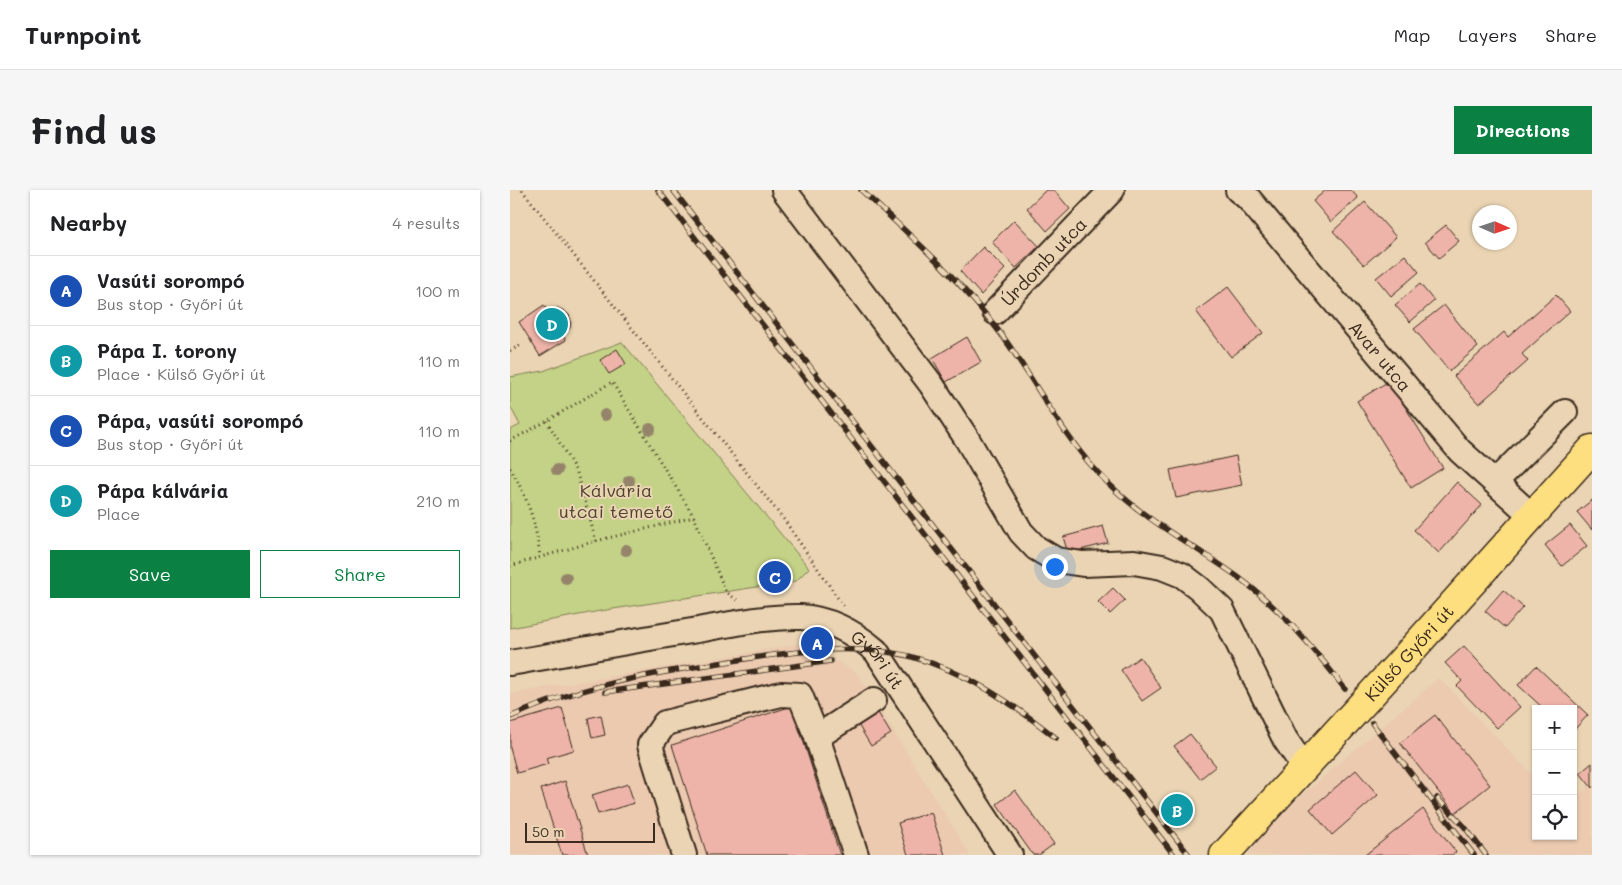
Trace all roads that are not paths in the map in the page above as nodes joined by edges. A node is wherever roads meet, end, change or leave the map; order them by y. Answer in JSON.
{"nodes":[{"id":1,"x":784,"y":190,"type":"edge"},
{"id":2,"x":1112,"y":190,"type":"edge"},
{"id":3,"x":1238,"y":190,"type":"edge"},
{"id":4,"x":995,"y":312,"type":"dead end"},
{"id":5,"x":1565,"y":412,"type":"dead end"},
{"id":6,"x":1592,"y":449,"type":"edge"},
{"id":7,"x":1495,"y":482,"type":"junction"},
{"id":8,"x":1531,"y":514,"type":"junction"},
{"id":9,"x":510,"y":663,"type":"edge"},
{"id":10,"x":874,"y":700,"type":"dead end"},
{"id":11,"x":814,"y":730,"type":"dead end"},
{"id":12,"x":1304,"y":767,"type":"junction"},
{"id":13,"x":1009,"y":854,"type":"edge"},
{"id":14,"x":684,"y":855,"type":"edge"},
{"id":15,"x":856,"y":855,"type":"edge"},
{"id":16,"x":1224,"y":855,"type":"edge"}],
"edges":[{"from":1,"to":12,"type":"street"},
{"from":2,"to":4,"type":"street","name":"Úrdomb utca"},
{"from":3,"to":7,"type":"street","name":"Avar utca"},
{"from":5,"to":7,"type":"street"},
{"from":6,"to":8,"type":"main road","name":"Külső Győri út"},
{"from":7,"to":8,"type":"street","name":"Avar utca"},
{"from":8,"to":12,"type":"main road","name":"Külső Győri út"},
{"from":9,"to":13,"type":"street","name":"Győri út"},
{"from":10,"to":15,"type":"street"},
{"from":11,"to":14,"type":"street"},
{"from":12,"to":16,"type":"main road","name":"Külső Győri út"}]}
